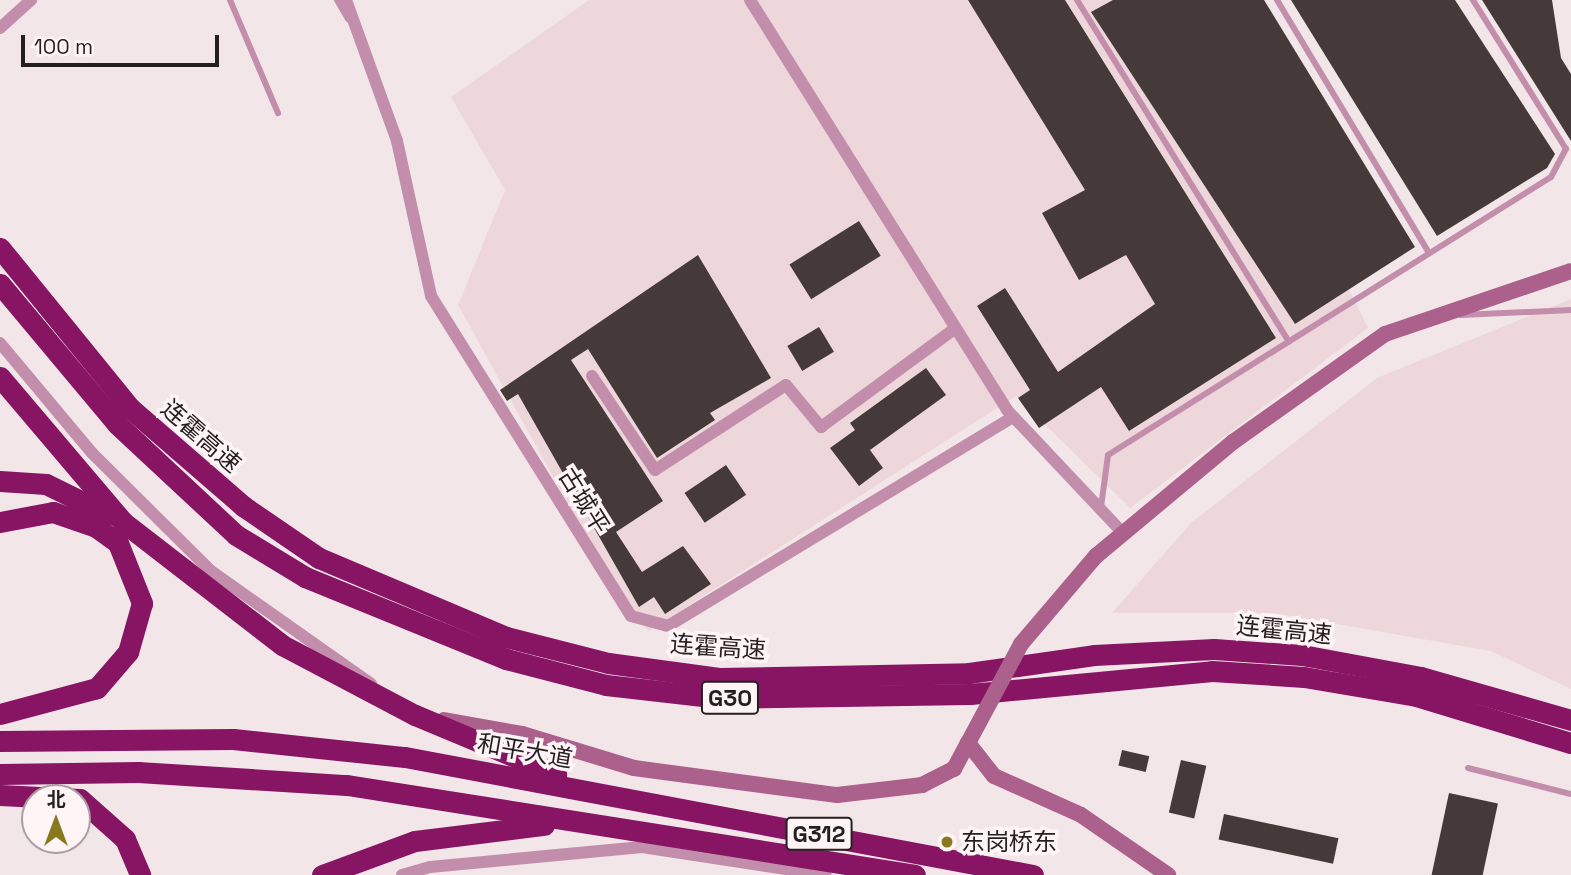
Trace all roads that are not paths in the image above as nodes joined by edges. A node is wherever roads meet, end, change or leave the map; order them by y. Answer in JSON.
{"nodes":[{"id":1,"x":31,"y":0,"type":"edge"},
{"id":2,"x":230,"y":0,"type":"edge"},
{"id":3,"x":337,"y":0,"type":"edge"},
{"id":4,"x":346,"y":0,"type":"edge"},
{"id":5,"x":750,"y":0,"type":"edge"},
{"id":6,"x":1077,"y":0,"type":"edge"},
{"id":7,"x":1277,"y":0,"type":"edge"},
{"id":8,"x":1473,"y":0,"type":"edge"},
{"id":9,"x":0,"y":28,"type":"edge"},
{"id":10,"x":369,"y":57,"type":"junction"},
{"id":11,"x":278,"y":113,"type":"dead end"},
{"id":12,"x":0,"y":248,"type":"edge"},
{"id":13,"x":1429,"y":253,"type":"junction"},
{"id":14,"x":1571,"y":271,"type":"edge"},
{"id":15,"x":6,"y":292,"type":"edge"},
{"id":16,"x":1571,"y":310,"type":"edge"},
{"id":17,"x":1441,"y":315,"type":"junction"},
{"id":18,"x":953,"y":330,"type":"junction"},
{"id":19,"x":1289,"y":342,"type":"junction"},
{"id":20,"x":0,"y":343,"type":"edge"},
{"id":21,"x":592,"y":376,"type":"dead end"},
{"id":22,"x":0,"y":377,"type":"edge"},
{"id":23,"x":1013,"y":417,"type":"junction"},
{"id":24,"x":0,"y":481,"type":"edge"},
{"id":25,"x":1100,"y":509,"type":"junction"},
{"id":26,"x":0,"y":522,"type":"edge"},
{"id":27,"x":123,"y":522,"type":"junction"},
{"id":28,"x":1123,"y":533,"type":"junction"},
{"id":29,"x":389,"y":701,"type":"junction"},
{"id":30,"x":0,"y":714,"type":"edge"},
{"id":31,"x":415,"y":715,"type":"junction"},
{"id":32,"x":1571,"y":720,"type":"edge"},
{"id":33,"x":0,"y":741,"type":"edge"},
{"id":34,"x":968,"y":743,"type":"junction"},
{"id":35,"x":1571,"y":743,"type":"edge"},
{"id":36,"x":1468,"y":768,"type":"dead end"},
{"id":37,"x":0,"y":774,"type":"edge"},
{"id":38,"x":604,"y":792,"type":"junction"},
{"id":39,"x":1571,"y":794,"type":"edge"},
{"id":40,"x":0,"y":795,"type":"edge"},
{"id":41,"x":563,"y":823,"type":"junction"},
{"id":42,"x":420,"y":841,"type":"junction"},
{"id":43,"x":430,"y":867,"type":"junction"},
{"id":44,"x":882,"y":872,"type":"edge"},
{"id":45,"x":140,"y":875,"type":"edge"},
{"id":46,"x":322,"y":875,"type":"edge"},
{"id":47,"x":402,"y":875,"type":"edge"},
{"id":48,"x":826,"y":875,"type":"edge"},
{"id":49,"x":854,"y":875,"type":"edge"},
{"id":50,"x":915,"y":875,"type":"edge"},
{"id":51,"x":1034,"y":875,"type":"edge"},
{"id":52,"x":1168,"y":875,"type":"edge"}],
"edges":[{"from":1,"to":9,"type":"street"},
{"from":2,"to":11,"type":"lane"},
{"from":3,"to":10,"type":"lane"},
{"from":4,"to":10,"type":"street","name":"古城平"},
{"from":5,"to":18,"type":"street"},
{"from":6,"to":19,"type":"lane"},
{"from":7,"to":13,"type":"lane"},
{"from":8,"to":13,"type":"lane"},
{"from":10,"to":23,"type":"street","name":"古城平"},
{"from":12,"to":32,"type":"highway","name":"连霍高速","number":"G30"},
{"from":13,"to":19,"type":"lane"},
{"from":14,"to":17,"type":"main road"},
{"from":15,"to":35,"type":"highway","name":"连霍高速","number":"G30"},
{"from":16,"to":17,"type":"lane"},
{"from":17,"to":28,"type":"main road"},
{"from":18,"to":21,"type":"street"},
{"from":18,"to":23,"type":"street"},
{"from":19,"to":25,"type":"lane"},
{"from":20,"to":29,"type":"street"},
{"from":22,"to":27,"type":"highway"},
{"from":23,"to":25,"type":"street"},
{"from":24,"to":27,"type":"highway"},
{"from":25,"to":28,"type":"street"},
{"from":26,"to":30,"type":"highway"},
{"from":27,"to":29,"type":"highway"},
{"from":28,"to":34,"type":"main road","bridge":true},
{"from":29,"to":31,"type":"highway"},
{"from":31,"to":34,"type":"main road"},
{"from":31,"to":38,"type":"highway"},
{"from":33,"to":38,"type":"highway","name":"和平大道"},
{"from":34,"to":52,"type":"main road"},
{"from":36,"to":39,"type":"lane"},
{"from":37,"to":41,"type":"highway"},
{"from":38,"to":51,"type":"highway","name":"和平大道","number":"G312"},
{"from":40,"to":45,"type":"highway"},
{"from":41,"to":42,"type":"highway"},
{"from":41,"to":44,"type":"highway","number":"G312"},
{"from":42,"to":43,"type":"street"},
{"from":42,"to":46,"type":"highway"},
{"from":43,"to":47,"type":"street"},
{"from":43,"to":48,"type":"street"},
{"from":44,"to":49,"type":"street"},
{"from":44,"to":50,"type":"highway","number":"G312"}]}
